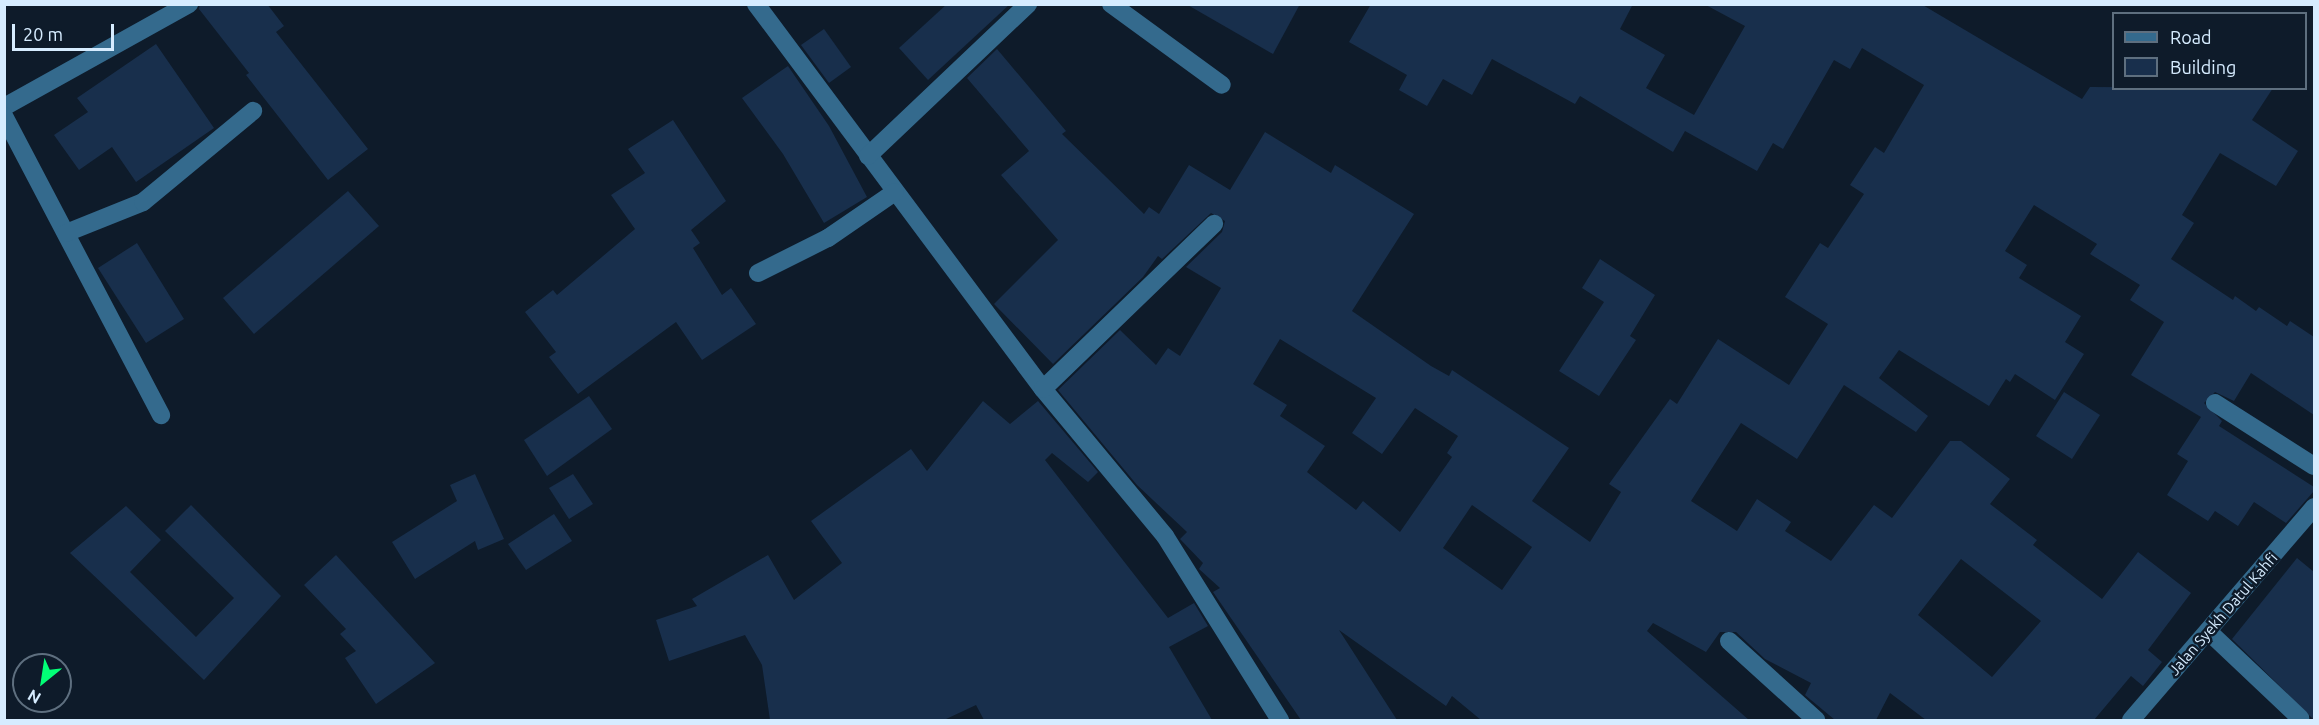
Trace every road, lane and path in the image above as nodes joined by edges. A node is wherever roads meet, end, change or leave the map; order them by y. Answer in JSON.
{"nodes":[{"id":1,"x":189,"y":4,"type":"edge"},
{"id":2,"x":756,"y":4,"type":"edge"},
{"id":3,"x":1028,"y":4,"type":"edge"},
{"id":4,"x":1111,"y":4,"type":"edge"},
{"id":5,"x":1222,"y":85,"type":"dead end"},
{"id":6,"x":4,"y":108,"type":"edge"},
{"id":7,"x":253,"y":111,"type":"dead end"},
{"id":8,"x":4,"y":116,"type":"edge"},
{"id":9,"x":868,"y":156,"type":"junction"},
{"id":10,"x":895,"y":192,"type":"junction"},
{"id":11,"x":1214,"y":224,"type":"dead end"},
{"id":12,"x":66,"y":233,"type":"junction"},
{"id":13,"x":758,"y":273,"type":"dead end"},
{"id":14,"x":1043,"y":389,"type":"junction"},
{"id":15,"x":2215,"y":403,"type":"dead end"},
{"id":16,"x":161,"y":415,"type":"dead end"},
{"id":17,"x":2314,"y":466,"type":"edge"},
{"id":18,"x":2314,"y":507,"type":"edge"},
{"id":19,"x":2208,"y":631,"type":"junction"},
{"id":20,"x":1729,"y":641,"type":"dead end"},
{"id":21,"x":2300,"y":718,"type":"dead end"},
{"id":22,"x":1280,"y":720,"type":"edge"},
{"id":23,"x":1815,"y":720,"type":"edge"},
{"id":24,"x":2131,"y":720,"type":"edge"}],
"edges":[{"from":1,"to":6,"type":"street"},
{"from":2,"to":9,"type":"street"},
{"from":3,"to":9,"type":"street"},
{"from":4,"to":5,"type":"street"},
{"from":7,"to":12,"type":"street"},
{"from":8,"to":12,"type":"street"},
{"from":9,"to":10,"type":"street"},
{"from":10,"to":13,"type":"street"},
{"from":10,"to":14,"type":"street"},
{"from":11,"to":14,"type":"street"},
{"from":12,"to":16,"type":"street"},
{"from":14,"to":22,"type":"street"},
{"from":15,"to":17,"type":"street"},
{"from":18,"to":19,"type":"street","name":"Jalan Syekh Datul Kahfi"},
{"from":19,"to":21,"type":"street"},
{"from":19,"to":24,"type":"street","name":"Jalan Syekh Datul Kahfi"},
{"from":20,"to":23,"type":"street"}]}
